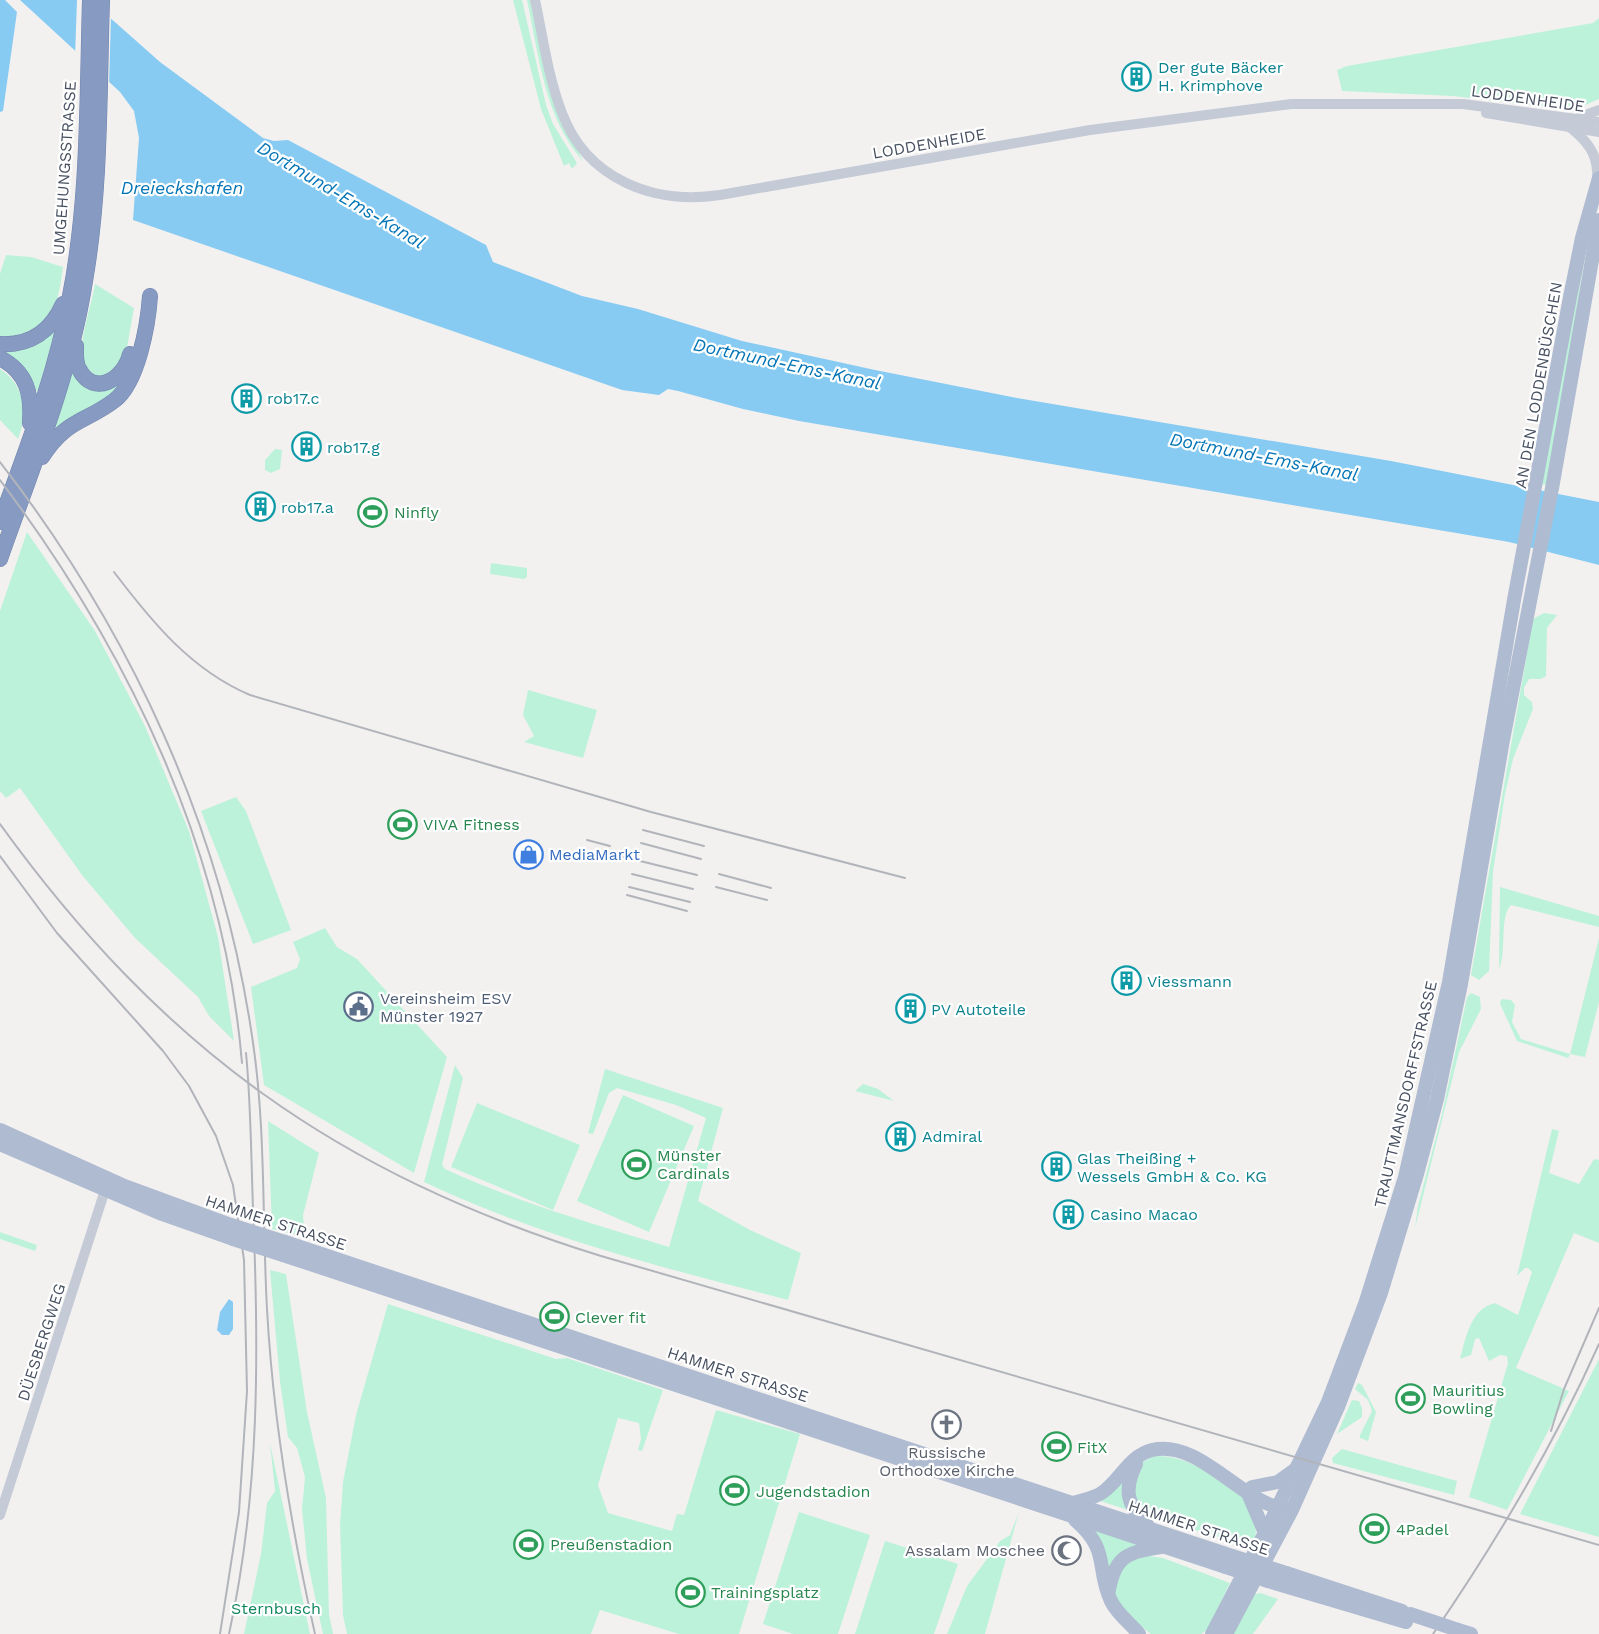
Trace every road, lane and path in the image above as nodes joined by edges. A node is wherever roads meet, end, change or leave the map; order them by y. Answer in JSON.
{"nodes":[{"id":1,"x":90,"y":0,"type":"edge"},
{"id":2,"x":102,"y":0,"type":"edge"},
{"id":3,"x":535,"y":0,"type":"edge"},
{"id":4,"x":1599,"y":110,"type":"edge"},
{"id":5,"x":1599,"y":122,"type":"edge"},
{"id":6,"x":1573,"y":123,"type":"junction"},
{"id":7,"x":1599,"y":132,"type":"edge"},
{"id":8,"x":1598,"y":181,"type":"edge"},
{"id":9,"x":1599,"y":220,"type":"edge"},
{"id":10,"x":85,"y":240,"type":"junction"},
{"id":11,"x":80,"y":279,"type":"junction"},
{"id":12,"x":75,"y":333,"type":"junction"},
{"id":13,"x":0,"y":344,"type":"edge"},
{"id":14,"x":0,"y":358,"type":"edge"},
{"id":15,"x":29,"y":441,"type":"junction"},
{"id":16,"x":28,"y":480,"type":"junction"},
{"id":17,"x":0,"y":522,"type":"edge"},
{"id":18,"x":0,"y":559,"type":"edge"},
{"id":19,"x":1514,"y":600,"type":"joint"},
{"id":20,"x":1528,"y":603,"type":"joint"},
{"id":21,"x":0,"y":1131,"type":"edge"},
{"id":22,"x":0,"y":1144,"type":"edge"},
{"id":23,"x":106,"y":1184,"type":"junction"},
{"id":24,"x":1140,"y":1456,"type":"junction"},
{"id":25,"x":1298,"y":1468,"type":"junction"},
{"id":26,"x":1249,"y":1489,"type":"junction"},
{"id":27,"x":1284,"y":1506,"type":"junction"},
{"id":28,"x":1071,"y":1509,"type":"junction"},
{"id":29,"x":0,"y":1515,"type":"edge"},
{"id":30,"x":1152,"y":1529,"type":"junction"},
{"id":31,"x":1265,"y":1533,"type":"junction"},
{"id":32,"x":1164,"y":1547,"type":"junction"},
{"id":33,"x":1229,"y":1562,"type":"junction"},
{"id":34,"x":1108,"y":1592,"type":"junction"},
{"id":35,"x":1408,"y":1618,"type":"junction"},
{"id":36,"x":1465,"y":1632,"type":"edge"},
{"id":37,"x":1139,"y":1633,"type":"edge"},
{"id":38,"x":1216,"y":1633,"type":"edge"},
{"id":39,"x":1443,"y":1634,"type":"edge"}],
"edges":[{"from":1,"to":10,"type":"highway","name":"UMGEHUNGSSTRASSE"},
{"from":2,"to":10,"type":"highway","name":"UMGEHUNGSSTRASSE"},
{"from":3,"to":6,"type":"street","name":"LODDENHEIDE"},
{"from":4,"to":6,"type":"street"},
{"from":5,"to":6,"type":"street","name":"LODDENHEIDE"},
{"from":6,"to":7,"type":"street","name":"LODDENHEIDE"},
{"from":6,"to":8,"type":"street"},
{"from":8,"to":19,"type":"main road","name":"AN DEN LODDENBÜSCHEN"},
{"from":9,"to":20,"type":"main road","name":"AN DEN LODDENBÜSCHEN"},
{"from":10,"to":11,"type":"highway","name":"UMGEHUNGSSTRASSE"},
{"from":11,"to":12,"type":"highway","name":"UMGEHUNGSSTRASSE"},
{"from":11,"to":13,"type":"highway"},
{"from":11,"to":15,"type":"highway","name":"UMGEHUNGSSTRASSE"},
{"from":12,"to":16,"type":"highway","name":"UMGEHUNGSSTRASSE"},
{"from":12,"to":16,"type":"highway"},
{"from":14,"to":15,"type":"highway"},
{"from":15,"to":17,"type":"highway","name":"UMGEHUNGSSTRASSE"},
{"from":16,"to":18,"type":"highway","name":"UMGEHUNGSSTRASSE"},
{"from":19,"to":25,"type":"main road","name":"TRAUTTMANSDORFFSTRASSE"},
{"from":20,"to":27,"type":"main road","name":"TRAUTTMANSDORFFSTRASSE"},
{"from":21,"to":23,"type":"main road","name":"HAMMER STRASSE"},
{"from":22,"to":23,"type":"main road","name":"HAMMER STRASSE"},
{"from":23,"to":28,"type":"main road","name":"HAMMER STRASSE","bridge":true},
{"from":23,"to":29,"type":"street","name":"DÜESBERGWEG"},
{"from":24,"to":26,"type":"main road"},
{"from":24,"to":28,"type":"main road"},
{"from":24,"to":30,"type":"main road"},
{"from":25,"to":26,"type":"main road"},
{"from":25,"to":27,"type":"main road","name":"TRAUTTMANSDORFFSTRASSE"},
{"from":26,"to":27,"type":"main road"},
{"from":26,"to":31,"type":"main road"},
{"from":27,"to":31,"type":"main road","name":"TRAUTTMANSDORFFSTRASSE"},
{"from":27,"to":38,"type":"main road","name":"TRAUTTMANSDORFFSTRASSE"},
{"from":28,"to":30,"type":"main road","name":"HAMMER STRASSE"},
{"from":28,"to":32,"type":"main road","name":"HAMMER STRASSE"},
{"from":28,"to":34,"type":"main road"},
{"from":30,"to":33,"type":"main road","name":"HAMMER STRASSE"},
{"from":31,"to":38,"type":"main road","name":"TRAUTTMANSDORFFSTRASSE"},
{"from":32,"to":33,"type":"main road","name":"HAMMER STRASSE"},
{"from":32,"to":34,"type":"main road"},
{"from":33,"to":35,"type":"main road","name":"HAMMER STRASSE","bridge":true},
{"from":34,"to":37,"type":"main road"},
{"from":35,"to":36,"type":"main road","name":"HAMMER STRASSE","bridge":true},
{"from":35,"to":39,"type":"main road","name":"HAMMER STRASSE"}]}
